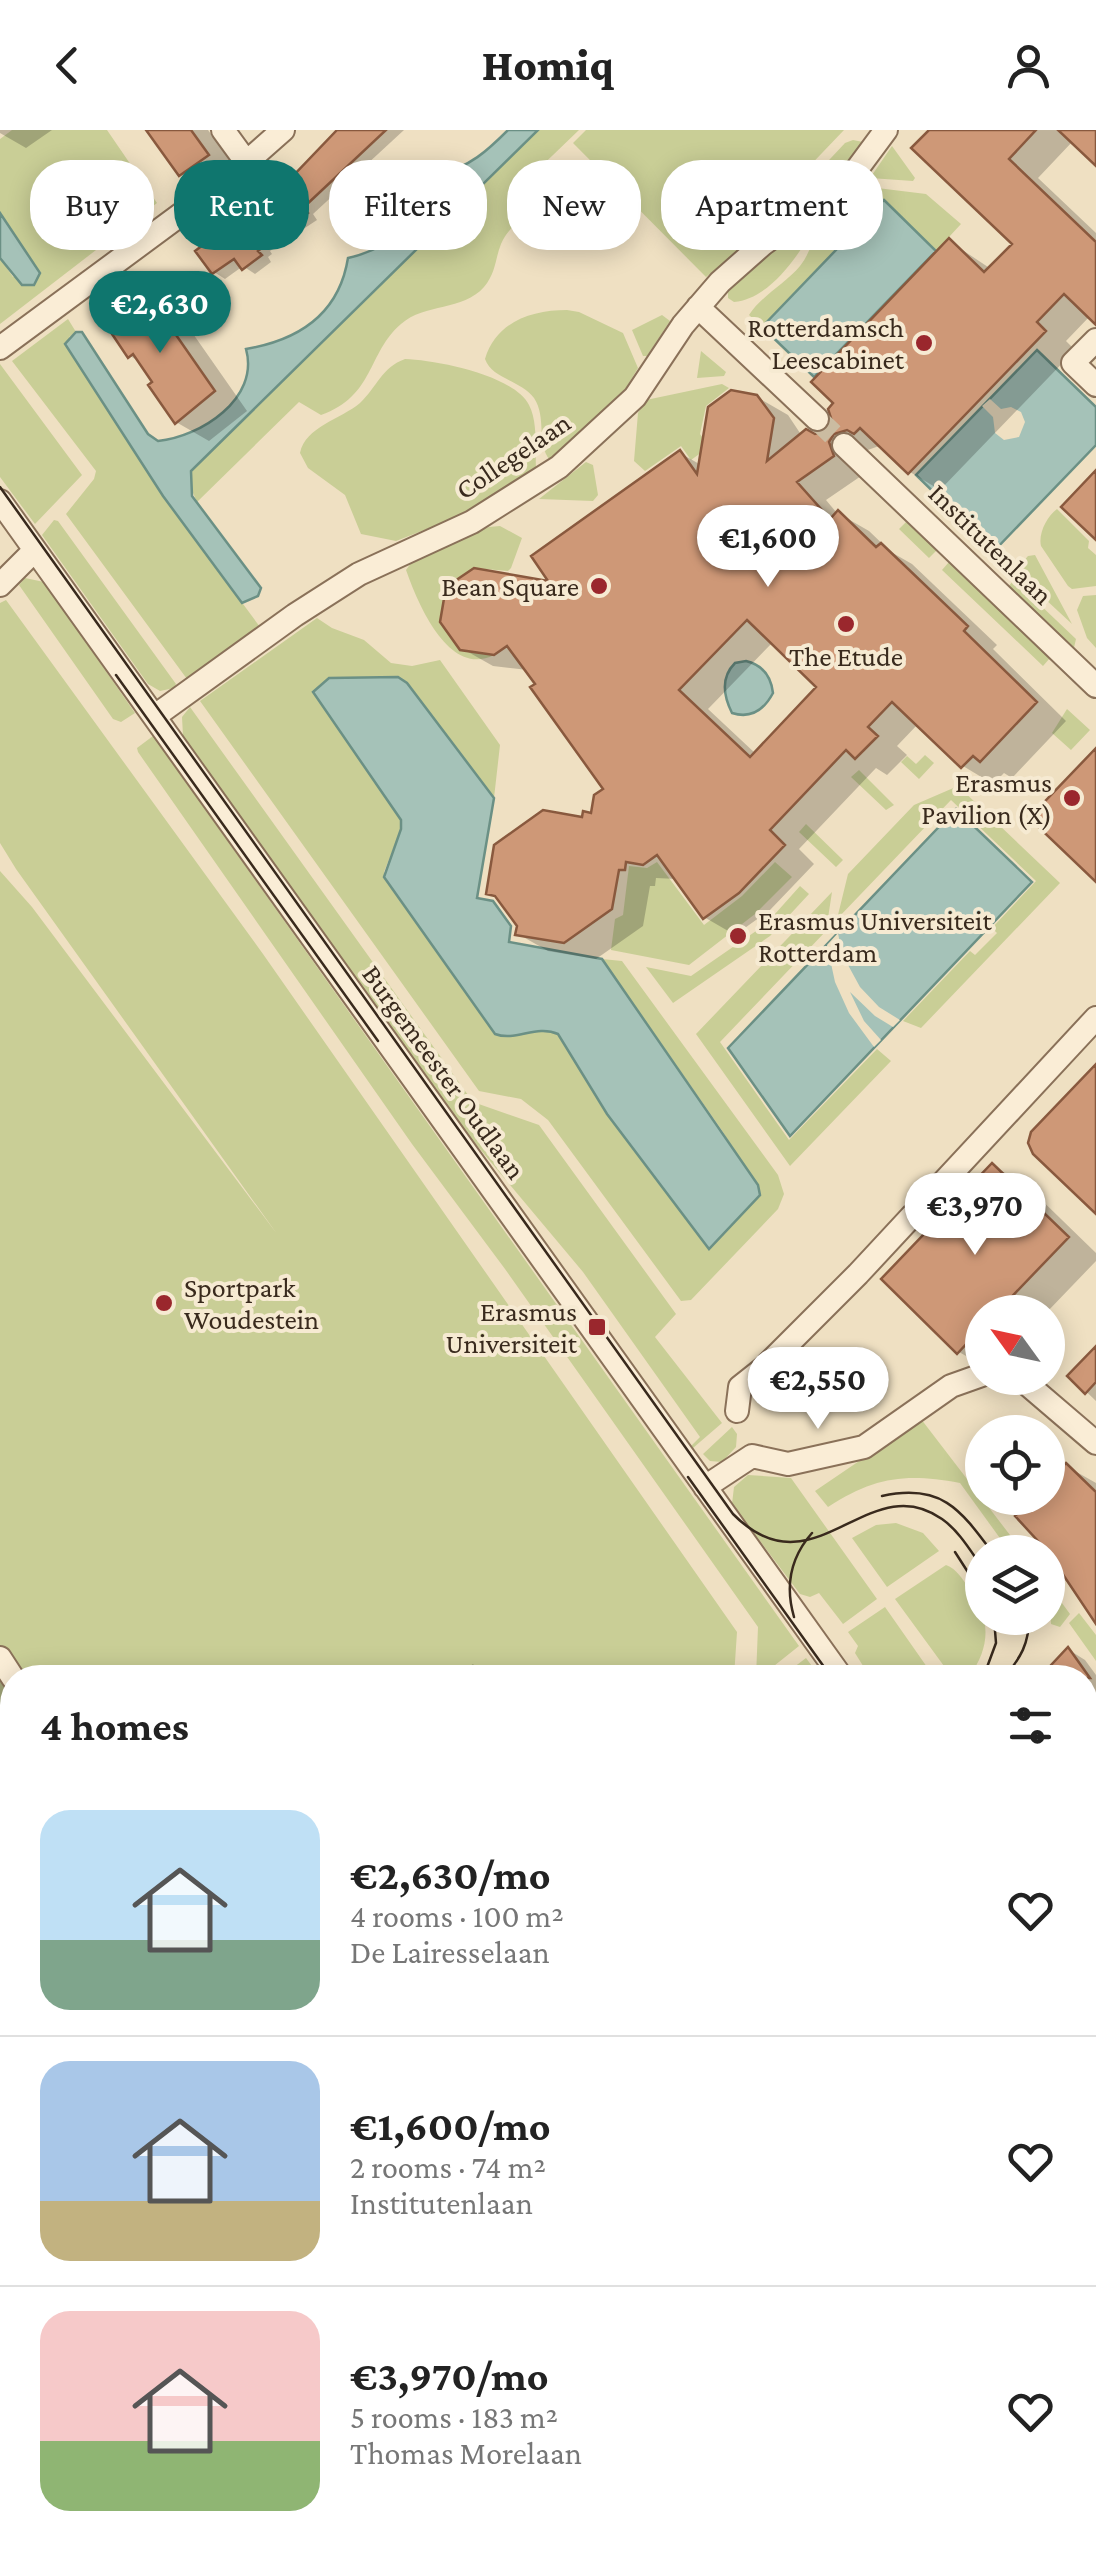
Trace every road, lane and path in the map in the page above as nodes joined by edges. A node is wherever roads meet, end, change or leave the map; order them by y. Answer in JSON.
{"nodes":[{"id":1,"x":223,"y":130,"type":"edge"},
{"id":2,"x":282,"y":130,"type":"edge"},
{"id":3,"x":886,"y":130,"type":"edge"},
{"id":4,"x":245,"y":160,"type":"edge"},
{"id":5,"x":250,"y":160,"type":"edge"},
{"id":6,"x":174,"y":219,"type":"edge"},
{"id":7,"x":698,"y":307,"type":"junction"},
{"id":8,"x":1096,"y":340,"type":"edge"},
{"id":9,"x":0,"y":348,"type":"edge"},
{"id":10,"x":1096,"y":385,"type":"edge"},
{"id":11,"x":818,"y":419,"type":"tunnel mouth"},
{"id":12,"x":844,"y":445,"type":"tunnel mouth"},
{"id":13,"x":0,"y":501,"type":"edge"},
{"id":14,"x":35,"y":550,"type":"junction"},
{"id":15,"x":0,"y":586,"type":"edge"},
{"id":16,"x":1096,"y":686,"type":"edge"},
{"id":17,"x":154,"y":716,"type":"junction"},
{"id":18,"x":1096,"y":1018,"type":"edge"},
{"id":19,"x":965,"y":1381,"type":"edge"},
{"id":20,"x":1040,"y":1395,"type":"edge"},
{"id":21,"x":737,"y":1412,"type":"dead end"},
{"id":22,"x":1096,"y":1443,"type":"edge"},
{"id":23,"x":705,"y":1487,"type":"junction"},
{"id":24,"x":833,"y":1665,"type":"edge"}],
"edges":[{"from":1,"to":4,"type":"street"},
{"from":2,"to":5,"type":"street"},
{"from":3,"to":7,"type":"street","name":"Collegelaan"},
{"from":6,"to":9,"type":"street"},
{"from":7,"to":11,"type":"street"},
{"from":7,"to":17,"type":"street","name":"Collegelaan"},
{"from":8,"to":10,"type":"street"},
{"from":12,"to":16,"type":"street","name":"Institutenlaan"},
{"from":13,"to":14,"type":"street","name":"Burgemeester Oudlaan"},
{"from":14,"to":15,"type":"street"},
{"from":14,"to":17,"type":"street","name":"Burgemeester Oudlaan"},
{"from":17,"to":23,"type":"street","name":"Burgemeester Oudlaan"},
{"from":18,"to":21,"type":"street"},
{"from":19,"to":23,"type":"street"},
{"from":20,"to":22,"type":"street"},
{"from":23,"to":24,"type":"street","name":"Burgemeester Oudlaan"}]}
